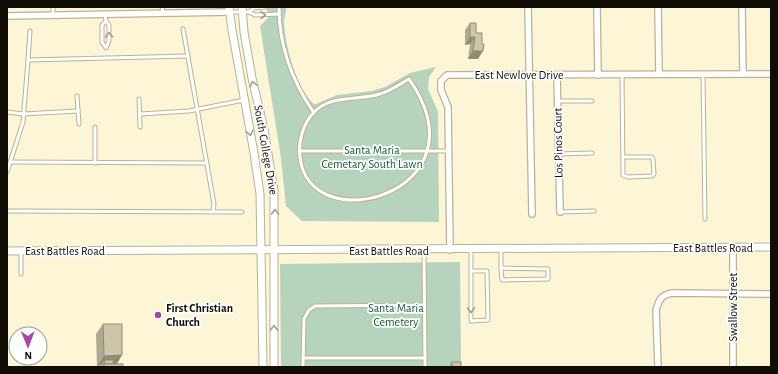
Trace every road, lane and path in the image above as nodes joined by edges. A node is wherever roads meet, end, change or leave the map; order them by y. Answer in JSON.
{"nodes":[{"id":1,"x":53,"y":7,"type":"edge"},
{"id":2,"x":266,"y":7,"type":"edge"},
{"id":3,"x":278,"y":7,"type":"edge"},
{"id":4,"x":528,"y":7,"type":"edge"},
{"id":5,"x":597,"y":7,"type":"edge"},
{"id":6,"x":658,"y":7,"type":"edge"},
{"id":7,"x":742,"y":7,"type":"edge"},
{"id":8,"x":229,"y":9,"type":"edge"},
{"id":9,"x":163,"y":10,"type":"edge"},
{"id":10,"x":244,"y":10,"type":"edge"},
{"id":11,"x":105,"y":14,"type":"junction"},
{"id":12,"x":279,"y":14,"type":"junction"},
{"id":13,"x":54,"y":15,"type":"junction"},
{"id":14,"x":7,"y":16,"type":"edge"},
{"id":15,"x":106,"y":21,"type":"junction"},
{"id":16,"x":183,"y":29,"type":"dead end"},
{"id":17,"x":30,"y":31,"type":"dead end"},
{"id":18,"x":106,"y":48,"type":"junction"},
{"id":19,"x":188,"y":56,"type":"junction"},
{"id":20,"x":106,"y":58,"type":"junction"},
{"id":21,"x":28,"y":60,"type":"junction"},
{"id":22,"x":622,"y":74,"type":"junction"},
{"id":23,"x":659,"y":74,"type":"junction"},
{"id":24,"x":703,"y":74,"type":"junction"},
{"id":25,"x":743,"y":74,"type":"junction"},
{"id":26,"x":771,"y":74,"type":"edge"},
{"id":27,"x":529,"y":75,"type":"junction"},
{"id":28,"x":557,"y":75,"type":"junction"},
{"id":29,"x":598,"y":75,"type":"junction"},
{"id":30,"x":77,"y":96,"type":"dead end"},
{"id":31,"x":139,"y":99,"type":"dead end"},
{"id":32,"x":244,"y":100,"type":"junction"},
{"id":33,"x":557,"y":101,"type":"junction"},
{"id":34,"x":592,"y":101,"type":"dead end"},
{"id":35,"x":198,"y":109,"type":"junction"},
{"id":36,"x":78,"y":111,"type":"junction"},
{"id":37,"x":7,"y":112,"type":"edge"},
{"id":38,"x":314,"y":113,"type":"junction"},
{"id":39,"x":23,"y":114,"type":"junction"},
{"id":40,"x":140,"y":114,"type":"junction"},
{"id":41,"x":79,"y":124,"type":"dead end"},
{"id":42,"x":95,"y":127,"type":"dead end"},
{"id":43,"x":140,"y":127,"type":"dead end"},
{"id":44,"x":299,"y":151,"type":"junction"},
{"id":45,"x":428,"y":151,"type":"junction"},
{"id":46,"x":449,"y":151,"type":"junction"},
{"id":47,"x":592,"y":153,"type":"dead end"},
{"id":48,"x":558,"y":154,"type":"junction"},
{"id":49,"x":623,"y":157,"type":"junction"},
{"id":50,"x":10,"y":162,"type":"junction"},
{"id":51,"x":95,"y":163,"type":"junction"},
{"id":52,"x":207,"y":163,"type":"junction"},
{"id":53,"x":7,"y":172,"type":"edge"},
{"id":54,"x":7,"y":211,"type":"edge"},
{"id":55,"x":594,"y":211,"type":"dead end"},
{"id":56,"x":213,"y":212,"type":"junction"},
{"id":57,"x":242,"y":212,"type":"dead end"},
{"id":58,"x":560,"y":212,"type":"joint"},
{"id":59,"x":532,"y":214,"type":"dead end"},
{"id":60,"x":705,"y":220,"type":"dead end"},
{"id":61,"x":771,"y":247,"type":"edge"},
{"id":62,"x":733,"y":248,"type":"junction"},
{"id":63,"x":450,"y":250,"type":"junction"},
{"id":64,"x":471,"y":250,"type":"junction"},
{"id":65,"x":501,"y":250,"type":"junction"},
{"id":66,"x":7,"y":251,"type":"edge"},
{"id":67,"x":260,"y":251,"type":"junction"},
{"id":68,"x":275,"y":251,"type":"junction"},
{"id":69,"x":424,"y":251,"type":"junction"},
{"id":70,"x":21,"y":252,"type":"junction"},
{"id":71,"x":501,"y":268,"type":"junction"},
{"id":72,"x":471,"y":271,"type":"junction"},
{"id":73,"x":21,"y":274,"type":"dead end"},
{"id":74,"x":733,"y":293,"type":"junction"},
{"id":75,"x":771,"y":294,"type":"edge"},
{"id":76,"x":424,"y":305,"type":"junction"},
{"id":77,"x":303,"y":358,"type":"junction"},
{"id":78,"x":425,"y":358,"type":"junction"},
{"id":79,"x":263,"y":367,"type":"edge"},
{"id":80,"x":274,"y":367,"type":"edge"},
{"id":81,"x":303,"y":367,"type":"edge"},
{"id":82,"x":425,"y":367,"type":"edge"},
{"id":83,"x":658,"y":367,"type":"edge"},
{"id":84,"x":733,"y":367,"type":"edge"}],
"edges":[{"from":1,"to":13,"type":"lane"},
{"from":2,"to":10,"type":"lane"},
{"from":3,"to":12,"type":"lane"},
{"from":4,"to":27,"type":"street"},
{"from":5,"to":29,"type":"street"},
{"from":6,"to":23,"type":"street"},
{"from":7,"to":25,"type":"street"},
{"from":8,"to":9,"type":"street"},
{"from":8,"to":10,"type":"lane"},
{"from":8,"to":32,"type":"street","name":"South College Drive"},
{"from":9,"to":11,"type":"street"},
{"from":10,"to":12,"type":"lane","one_way":true},
{"from":68,"to":10,"type":"street","name":"South College Drive","one_way":true},
{"from":11,"to":13,"type":"street"},
{"from":11,"to":15,"type":"lane"},
{"from":12,"to":38,"type":"lane"},
{"from":13,"to":14,"type":"street"},
{"from":18,"to":15,"type":"lane","one_way":true},
{"from":15,"to":18,"type":"lane"},
{"from":16,"to":19,"type":"lane"},
{"from":17,"to":21,"type":"lane"},
{"from":18,"to":20,"type":"lane"},
{"from":19,"to":20,"type":"lane"},
{"from":19,"to":35,"type":"lane"},
{"from":20,"to":21,"type":"lane"},
{"from":21,"to":39,"type":"lane"},
{"from":22,"to":23,"type":"street","name":"East Newlove Drive"},
{"from":22,"to":29,"type":"street","name":"East Newlove Drive"},
{"from":22,"to":49,"type":"lane"},
{"from":23,"to":24,"type":"street","name":"East Newlove Drive"},
{"from":24,"to":25,"type":"street","name":"East Newlove Drive"},
{"from":24,"to":60,"type":"lane"},
{"from":25,"to":26,"type":"street","name":"East Newlove Drive"},
{"from":27,"to":28,"type":"street","name":"East Newlove Drive"},
{"from":27,"to":46,"type":"street","name":"East Newlove Drive"},
{"from":27,"to":59,"type":"street"},
{"from":28,"to":29,"type":"street","name":"East Newlove Drive"},
{"from":28,"to":33,"type":"street","name":"Los Pinos Court"},
{"from":30,"to":36,"type":"lane"},
{"from":31,"to":40,"type":"lane"},
{"from":32,"to":35,"type":"lane"},
{"from":32,"to":67,"type":"street","name":"South College Drive","one_way":true},
{"from":33,"to":34,"type":"lane"},
{"from":33,"to":48,"type":"street","name":"Los Pinos Court"},
{"from":35,"to":40,"type":"lane"},
{"from":35,"to":52,"type":"lane"},
{"from":36,"to":39,"type":"lane"},
{"from":36,"to":41,"type":"lane"},
{"from":37,"to":39,"type":"lane"},
{"from":38,"to":44,"type":"lane"},
{"from":38,"to":45,"type":"lane"},
{"from":39,"to":50,"type":"lane"},
{"from":40,"to":43,"type":"lane"},
{"from":42,"to":51,"type":"lane"},
{"from":44,"to":45,"type":"lane"},
{"from":44,"to":45,"type":"lane"},
{"from":45,"to":46,"type":"lane"},
{"from":46,"to":63,"type":"street","name":"East Newlove Drive"},
{"from":47,"to":48,"type":"lane"},
{"from":48,"to":58,"type":"street","name":"Los Pinos Court"},
{"from":49,"to":49,"type":"lane"},
{"from":50,"to":51,"type":"lane"},
{"from":50,"to":53,"type":"lane"},
{"from":51,"to":52,"type":"lane"},
{"from":52,"to":56,"type":"lane"},
{"from":54,"to":56,"type":"lane"},
{"from":55,"to":58,"type":"lane"},
{"from":56,"to":57,"type":"lane"},
{"from":61,"to":62,"type":"street","name":"East Battles Road"},
{"from":62,"to":65,"type":"street","name":"East Battles Road"},
{"from":62,"to":74,"type":"street","name":"Swallow Street"},
{"from":63,"to":64,"type":"street","name":"East Battles Road"},
{"from":63,"to":69,"type":"street","name":"East Battles Road"},
{"from":64,"to":65,"type":"street","name":"East Battles Road"},
{"from":64,"to":72,"type":"lane"},
{"from":65,"to":71,"type":"lane"},
{"from":66,"to":70,"type":"street","name":"East Battles Road"},
{"from":67,"to":68,"type":"street","name":"East Battles Road"},
{"from":67,"to":70,"type":"street","name":"East Battles Road"},
{"from":67,"to":79,"type":"street","name":"South College Drive"},
{"from":68,"to":69,"type":"street","name":"East Battles Road"},
{"from":80,"to":68,"type":"street","name":"South College Drive","one_way":true},
{"from":69,"to":76,"type":"lane"},
{"from":70,"to":73,"type":"lane"},
{"from":71,"to":71,"type":"lane"},
{"from":72,"to":72,"type":"lane","one_way":true},
{"from":74,"to":75,"type":"street"},
{"from":74,"to":83,"type":"street"},
{"from":74,"to":84,"type":"street","name":"Swallow Street"},
{"from":76,"to":77,"type":"lane"},
{"from":76,"to":78,"type":"lane"},
{"from":77,"to":78,"type":"lane"},
{"from":77,"to":81,"type":"lane"},
{"from":78,"to":82,"type":"lane"}]}
